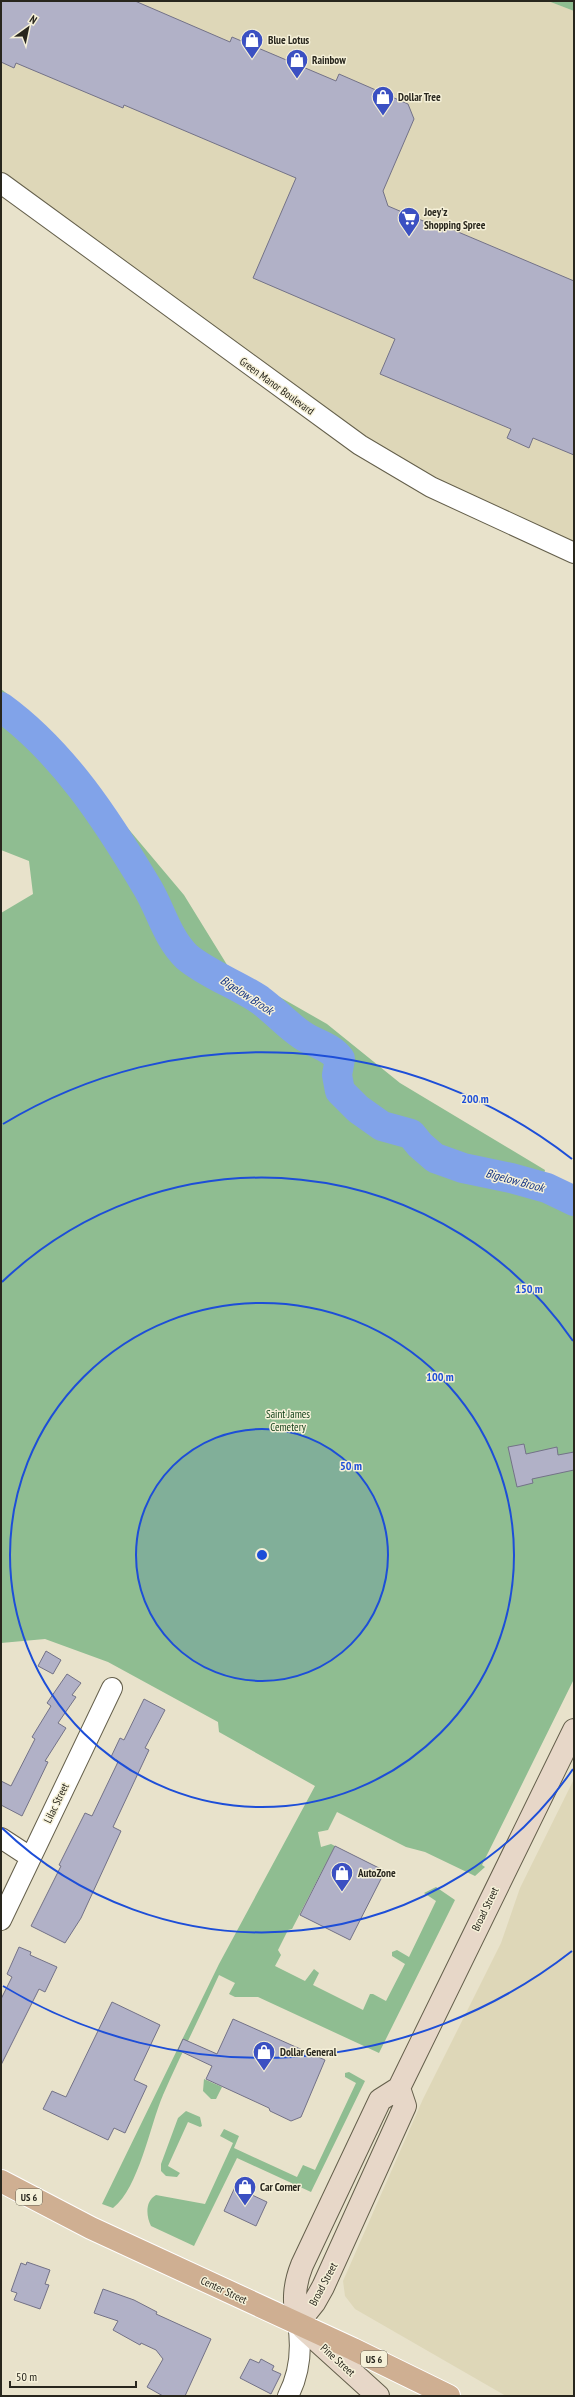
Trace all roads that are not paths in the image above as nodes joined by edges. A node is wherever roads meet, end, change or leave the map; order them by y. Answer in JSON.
{"nodes":[{"id":1,"x":1,"y":183,"type":"edge"},
{"id":2,"x":574,"y":553,"type":"edge"},
{"id":3,"x":112,"y":1688,"type":"dead end"},
{"id":4,"x":574,"y":1730,"type":"edge"},
{"id":5,"x":1,"y":1838,"type":"edge"},
{"id":6,"x":30,"y":1857,"type":"junction"},
{"id":7,"x":1,"y":1920,"type":"edge"},
{"id":8,"x":1,"y":2181,"type":"edge"},
{"id":9,"x":298,"y":2323,"type":"junction"},
{"id":10,"x":288,"y":2396,"type":"edge"},
{"id":11,"x":378,"y":2396,"type":"edge"},
{"id":12,"x":449,"y":2396,"type":"edge"}],
"edges":[{"from":1,"to":2,"type":"street","name":"Green Manor Boulevard"},
{"from":3,"to":6,"type":"street","name":"Lilac Street"},
{"from":4,"to":9,"type":"main road","name":"Broad Street"},
{"from":5,"to":6,"type":"street"},
{"from":6,"to":7,"type":"street","name":"Lilac Street"},
{"from":8,"to":9,"type":"main road","name":"Center Street","number":"US 6"},
{"from":9,"to":10,"type":"street"},
{"from":9,"to":11,"type":"main road","name":"Pine Street"},
{"from":9,"to":12,"type":"main road","name":"Center Street","number":"US 6"}]}
